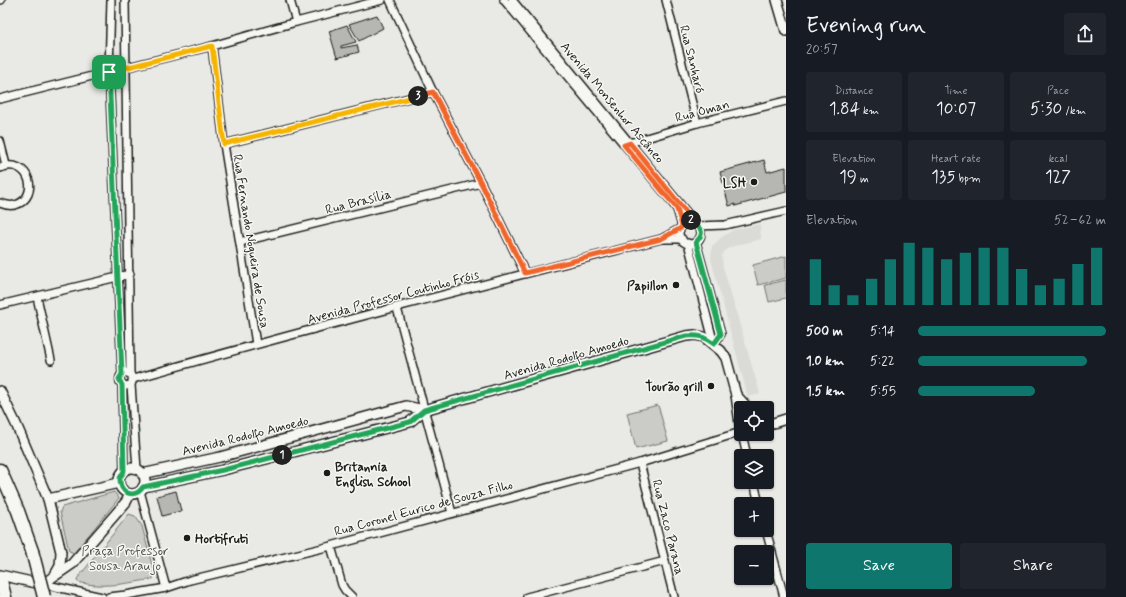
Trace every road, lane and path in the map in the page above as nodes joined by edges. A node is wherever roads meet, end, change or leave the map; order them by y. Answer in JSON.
{"nodes":[{"id":1,"x":111,"y":0,"type":"edge"},
{"id":2,"x":125,"y":0,"type":"edge"},
{"id":3,"x":290,"y":0,"type":"edge"},
{"id":4,"x":382,"y":0,"type":"edge"},
{"id":5,"x":390,"y":0,"type":"edge"},
{"id":6,"x":504,"y":0,"type":"edge"},
{"id":7,"x":512,"y":0,"type":"edge"},
{"id":8,"x":666,"y":0,"type":"edge"},
{"id":9,"x":778,"y":0,"type":"edge"},
{"id":10,"x":296,"y":22,"type":"junction"},
{"id":11,"x":786,"y":32,"type":"edge"},
{"id":12,"x":212,"y":46,"type":"junction"},
{"id":13,"x":126,"y":67,"type":"junction"},
{"id":14,"x":109,"y":72,"type":"junction"},
{"id":15,"x":433,"y":92,"type":"junction"},
{"id":16,"x":0,"y":99,"type":"edge"},
{"id":17,"x":786,"y":101,"type":"edge"},
{"id":18,"x":697,"y":123,"type":"junction"},
{"id":19,"x":0,"y":140,"type":"edge"},
{"id":20,"x":224,"y":144,"type":"junction"},
{"id":21,"x":627,"y":144,"type":"junction"},
{"id":22,"x":3,"y":166,"type":"edge"},
{"id":23,"x":481,"y":183,"type":"junction"},
{"id":24,"x":0,"y":202,"type":"edge"},
{"id":25,"x":786,"y":211,"type":"edge"},
{"id":26,"x":695,"y":224,"type":"junction"},
{"id":27,"x":681,"y":227,"type":"junction"},
{"id":28,"x":661,"y":239,"type":"junction"},
{"id":29,"x":685,"y":241,"type":"junction"},
{"id":30,"x":240,"y":242,"type":"junction"},
{"id":31,"x":696,"y":242,"type":"junction"},
{"id":32,"x":525,"y":273,"type":"junction"},
{"id":33,"x":130,"y":274,"type":"junction"},
{"id":34,"x":117,"y":277,"type":"junction"},
{"id":35,"x":37,"y":297,"type":"junction"},
{"id":36,"x":0,"y":306,"type":"edge"},
{"id":37,"x":397,"y":308,"type":"junction"},
{"id":38,"x":256,"y":344,"type":"junction"},
{"id":39,"x":714,"y":344,"type":"junction"},
{"id":40,"x":51,"y":360,"type":"dead end"},
{"id":41,"x":122,"y":374,"type":"junction"},
{"id":42,"x":131,"y":379,"type":"junction"},
{"id":43,"x":122,"y":385,"type":"junction"},
{"id":44,"x":0,"y":392,"type":"edge"},
{"id":45,"x":736,"y":395,"type":"junction"},
{"id":46,"x":737,"y":401,"type":"edge"},
{"id":47,"x":742,"y":401,"type":"edge"},
{"id":48,"x":424,"y":410,"type":"junction"},
{"id":49,"x":786,"y":420,"type":"edge"},
{"id":50,"x":774,"y":423,"type":"edge"},
{"id":51,"x":734,"y":434,"type":"edge"},
{"id":52,"x":220,"y":457,"type":"junction"},
{"id":53,"x":640,"y":463,"type":"junction"},
{"id":54,"x":0,"y":470,"type":"edge"},
{"id":55,"x":223,"y":470,"type":"junction"},
{"id":56,"x":124,"y":471,"type":"junction"},
{"id":57,"x":139,"y":472,"type":"junction"},
{"id":58,"x":119,"y":482,"type":"junction"},
{"id":59,"x":141,"y":489,"type":"junction"},
{"id":60,"x":130,"y":494,"type":"junction"},
{"id":61,"x":48,"y":498,"type":"junction"},
{"id":62,"x":452,"y":513,"type":"junction"},
{"id":63,"x":768,"y":537,"type":"edge"},
{"id":64,"x":331,"y":546,"type":"junction"},
{"id":65,"x":665,"y":561,"type":"junction"},
{"id":66,"x":55,"y":575,"type":"junction"},
{"id":67,"x":0,"y":576,"type":"edge"},
{"id":68,"x":36,"y":583,"type":"junction"},
{"id":69,"x":166,"y":588,"type":"junction"},
{"id":70,"x":5,"y":597,"type":"edge"},
{"id":71,"x":44,"y":597,"type":"edge"},
{"id":72,"x":102,"y":597,"type":"edge"},
{"id":73,"x":109,"y":597,"type":"edge"},
{"id":74,"x":352,"y":597,"type":"edge"},
{"id":75,"x":527,"y":597,"type":"edge"},
{"id":76,"x":674,"y":597,"type":"edge"},
{"id":77,"x":784,"y":597,"type":"edge"}],
"edges":[{"from":1,"to":14,"type":"street"},
{"from":2,"to":13,"type":"street"},
{"from":3,"to":10,"type":"street"},
{"from":4,"to":10,"type":"street"},
{"from":5,"to":15,"type":"street"},
{"from":6,"to":21,"type":"street","name":"Avenida Monsenhor Ascâneo"},
{"from":7,"to":21,"type":"street","name":"Avenida Monsenhor Ascâneo"},
{"from":8,"to":18,"type":"street","name":"Rua Sanharó"},
{"from":9,"to":11,"type":"street"},
{"from":10,"to":12,"type":"street"},
{"from":12,"to":13,"type":"street"},
{"from":12,"to":20,"type":"street","name":"Rua Fernando Nogueira de Sousa"},
{"from":13,"to":14,"type":"street"},
{"from":13,"to":33,"type":"street"},
{"from":14,"to":16,"type":"street"},
{"from":14,"to":34,"type":"street"},
{"from":15,"to":20,"type":"street"},
{"from":15,"to":23,"type":"street"},
{"from":17,"to":18,"type":"street","name":"Rua Oman"},
{"from":18,"to":21,"type":"street","name":"Rua Oman"},
{"from":19,"to":22,"type":"street"},
{"from":20,"to":30,"type":"street","name":"Rua Fernando Nogueira de Sousa"},
{"from":21,"to":26,"type":"street","name":"Avenida Monsenhor Ascâneo"},
{"from":21,"to":27,"type":"street","name":"Avenida Monsenhor Ascâneo"},
{"from":22,"to":24,"type":"street"},
{"from":23,"to":30,"type":"street","name":"Rua Brasília"},
{"from":23,"to":32,"type":"street"},
{"from":25,"to":26,"type":"street"},
{"from":26,"to":27,"type":"street"},
{"from":26,"to":31,"type":"street"},
{"from":27,"to":28,"type":"street","name":"Avenida Professor Coutinho Fróis"},
{"from":27,"to":29,"type":"street"},
{"from":28,"to":29,"type":"street","name":"Avenida Professor Coutinho Fróis"},
{"from":28,"to":32,"type":"street","name":"Avenida Professor Coutinho Fróis"},
{"from":29,"to":31,"type":"street"},
{"from":29,"to":39,"type":"street"},
{"from":30,"to":38,"type":"street","name":"Rua Fernando Nogueira de Sousa"},
{"from":31,"to":39,"type":"street"},
{"from":32,"to":37,"type":"street","name":"Avenida Professor Coutinho Fróis"},
{"from":33,"to":34,"type":"street"},
{"from":33,"to":42,"type":"street"},
{"from":34,"to":35,"type":"street"},
{"from":34,"to":41,"type":"street"},
{"from":35,"to":36,"type":"street"},
{"from":35,"to":40,"type":"street"},
{"from":37,"to":38,"type":"street","name":"Avenida Professor Coutinho Fróis"},
{"from":37,"to":48,"type":"street"},
{"from":38,"to":42,"type":"street","name":"Avenida Professor Coutinho Fróis"},
{"from":39,"to":45,"type":"street"},
{"from":39,"to":48,"type":"street","name":"Avenida Rodolfo Amoedo"},
{"from":41,"to":42,"type":"street"},
{"from":41,"to":43,"type":"street"},
{"from":42,"to":43,"type":"street"},
{"from":42,"to":57,"type":"street"},
{"from":43,"to":56,"type":"street"},
{"from":44,"to":61,"type":"street"},
{"from":45,"to":46,"type":"street"},
{"from":45,"to":47,"type":"street"},
{"from":48,"to":52,"type":"street","name":"Avenida Rodolfo Amoedo"},
{"from":48,"to":55,"type":"street","name":"Avenida Rodolfo Amoedo"},
{"from":48,"to":62,"type":"street"},
{"from":49,"to":50,"type":"street"},
{"from":51,"to":53,"type":"street","name":"Rua Coronel Eurico de Souza Filho"},
{"from":52,"to":55,"type":"street"},
{"from":52,"to":57,"type":"street","name":"Avenida Rodolfo Amoedo"},
{"from":53,"to":62,"type":"street","name":"Rua Coronel Eurico de Souza Filho"},
{"from":53,"to":65,"type":"street","name":"Rua Zaco Parana"},
{"from":54,"to":71,"type":"highway","bridge":true},
{"from":55,"to":59,"type":"street","name":"Avenida Rodolfo Amoedo"},
{"from":56,"to":57,"type":"street"},
{"from":56,"to":58,"type":"street"},
{"from":57,"to":59,"type":"street"},
{"from":58,"to":60,"type":"street"},
{"from":58,"to":61,"type":"street"},
{"from":59,"to":60,"type":"street"},
{"from":59,"to":69,"type":"street"},
{"from":60,"to":66,"type":"street"},
{"from":61,"to":66,"type":"street"},
{"from":62,"to":64,"type":"street","name":"Rua Coronel Eurico de Souza Filho"},
{"from":63,"to":77,"type":"street"},
{"from":64,"to":69,"type":"street","name":"Rua Coronel Eurico de Souza Filho"},
{"from":64,"to":74,"type":"street"},
{"from":65,"to":75,"type":"street"},
{"from":65,"to":76,"type":"street","name":"Rua Zaco Parana"},
{"from":66,"to":68,"type":"street"},
{"from":67,"to":68,"type":"street"},
{"from":67,"to":70,"type":"highway"},
{"from":68,"to":72,"type":"street"},
{"from":69,"to":73,"type":"street","name":"Rua Coronel Eurico de Souza Filho"}]}
